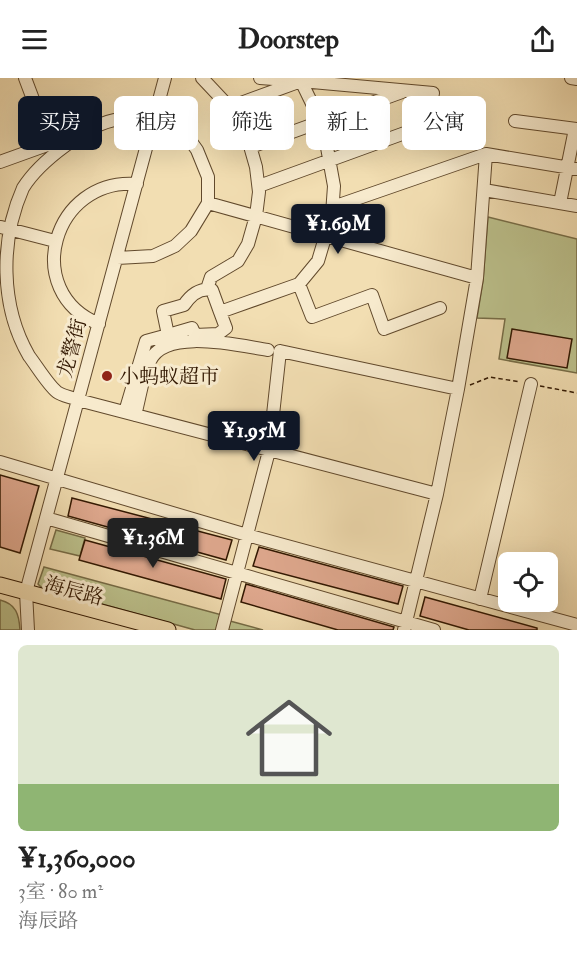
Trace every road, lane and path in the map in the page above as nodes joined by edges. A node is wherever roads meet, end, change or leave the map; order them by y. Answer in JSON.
{"nodes":[{"id":1,"x":26,"y":78,"type":"edge"},
{"id":2,"x":165,"y":78,"type":"edge"},
{"id":3,"x":202,"y":78,"type":"edge"},
{"id":4,"x":260,"y":78,"type":"edge"},
{"id":5,"x":571,"y":78,"type":"edge"},
{"id":6,"x":577,"y":79,"type":"edge"},
{"id":7,"x":301,"y":81,"type":"junction"},
{"id":8,"x":405,"y":91,"type":"junction"},
{"id":9,"x":33,"y":96,"type":"edge"},
{"id":10,"x":160,"y":96,"type":"edge"},
{"id":11,"x":219,"y":96,"type":"edge"},
{"id":12,"x":260,"y":96,"type":"edge"},
{"id":13,"x":308,"y":96,"type":"edge"},
{"id":14,"x":390,"y":97,"type":"edge"},
{"id":15,"x":515,"y":121,"type":"dead end"},
{"id":16,"x":576,"y":129,"type":"edge"},
{"id":17,"x":46,"y":150,"type":"edge"},
{"id":18,"x":52,"y":150,"type":"edge"},
{"id":19,"x":146,"y":150,"type":"edge"},
{"id":20,"x":197,"y":150,"type":"edge"},
{"id":21,"x":252,"y":150,"type":"edge"},
{"id":22,"x":328,"y":150,"type":"edge"},
{"id":23,"x":486,"y":154,"type":"junction"},
{"id":24,"x":330,"y":159,"type":"junction"},
{"id":25,"x":0,"y":162,"type":"edge"},
{"id":26,"x":572,"y":168,"type":"edge"},
{"id":27,"x":137,"y":184,"type":"junction"},
{"id":28,"x":259,"y":186,"type":"junction"},
{"id":29,"x":484,"y":190,"type":"junction"},
{"id":30,"x":208,"y":202,"type":"junction"},
{"id":31,"x":560,"y":203,"type":"junction"},
{"id":32,"x":577,"y":206,"type":"edge"},
{"id":33,"x":333,"y":207,"type":"junction"},
{"id":34,"x":256,"y":216,"type":"junction"},
{"id":35,"x":3,"y":227,"type":"edge"},
{"id":36,"x":326,"y":236,"type":"junction"},
{"id":37,"x":55,"y":241,"type":"junction"},
{"id":38,"x":117,"y":258,"type":"junction"},
{"id":39,"x":477,"y":278,"type":"junction"},
{"id":40,"x":299,"y":284,"type":"junction"},
{"id":41,"x":207,"y":289,"type":"junction"},
{"id":42,"x":441,"y":308,"type":"dead end"},
{"id":43,"x":220,"y":312,"type":"junction"},
{"id":44,"x":99,"y":324,"type":"junction"},
{"id":45,"x":168,"y":334,"type":"junction"},
{"id":46,"x":268,"y":350,"type":"dead end"},
{"id":47,"x":531,"y":384,"type":"junction"},
{"id":48,"x":458,"y":389,"type":"junction"},
{"id":49,"x":577,"y":393,"type":"edge"},
{"id":50,"x":78,"y":400,"type":"junction"},
{"id":51,"x":130,"y":413,"type":"junction"},
{"id":52,"x":269,"y":451,"type":"junction"},
{"id":53,"x":0,"y":462,"type":"edge"},
{"id":54,"x":57,"y":478,"type":"junction"},
{"id":55,"x":437,"y":495,"type":"junction"},
{"id":56,"x":46,"y":518,"type":"junction"},
{"id":57,"x":247,"y":535,"type":"junction"},
{"id":58,"x":237,"y":573,"type":"junction"},
{"id":59,"x":416,"y":581,"type":"junction"},
{"id":60,"x":0,"y":585,"type":"edge"},
{"id":61,"x":0,"y":594,"type":"edge"},
{"id":62,"x":26,"y":596,"type":"junction"},
{"id":63,"x":480,"y":599,"type":"junction"},
{"id":64,"x":577,"y":625,"type":"edge"},
{"id":65,"x":405,"y":626,"type":"edge"},
{"id":66,"x":28,"y":630,"type":"edge"},
{"id":67,"x":137,"y":630,"type":"edge"},
{"id":68,"x":168,"y":630,"type":"edge"},
{"id":69,"x":222,"y":630,"type":"edge"},
{"id":70,"x":434,"y":630,"type":"edge"}],
"edges":[{"from":1,"to":9,"type":"street"},
{"from":2,"to":10,"type":"street","name":"龙警街"},
{"from":3,"to":11,"type":"street"},
{"from":4,"to":7,"type":"street"},
{"from":5,"to":6,"type":"street"},
{"from":7,"to":8,"type":"street"},
{"from":7,"to":12,"type":"street"},
{"from":7,"to":13,"type":"street"},
{"from":8,"to":14,"type":"street"},
{"from":8,"to":24,"type":"street"},
{"from":15,"to":16,"type":"street"},
{"from":16,"to":26,"type":"street"},
{"from":17,"to":25,"type":"street"},
{"from":18,"to":35,"type":"street"},
{"from":19,"to":27,"type":"street","name":"龙警街"},
{"from":20,"to":30,"type":"street"},
{"from":21,"to":28,"type":"street"},
{"from":22,"to":24,"type":"street"},
{"from":23,"to":26,"type":"street"},
{"from":23,"to":29,"type":"street"},
{"from":23,"to":33,"type":"street"},
{"from":24,"to":28,"type":"street"},
{"from":24,"to":33,"type":"street"},
{"from":26,"to":31,"type":"street"},
{"from":27,"to":37,"type":"street"},
{"from":27,"to":38,"type":"street","name":"龙警街"},
{"from":28,"to":34,"type":"street"},
{"from":29,"to":31,"type":"street"},
{"from":29,"to":39,"type":"street"},
{"from":30,"to":34,"type":"street"},
{"from":30,"to":38,"type":"street"},
{"from":31,"to":32,"type":"street"},
{"from":33,"to":36,"type":"street"},
{"from":34,"to":36,"type":"street"},
{"from":34,"to":41,"type":"street"},
{"from":35,"to":37,"type":"street"},
{"from":35,"to":50,"type":"street"},
{"from":36,"to":39,"type":"street"},
{"from":36,"to":40,"type":"street"},
{"from":37,"to":44,"type":"street"},
{"from":38,"to":44,"type":"street","name":"龙警街"},
{"from":39,"to":48,"type":"street"},
{"from":40,"to":42,"type":"street"},
{"from":40,"to":43,"type":"street"},
{"from":41,"to":43,"type":"street"},
{"from":41,"to":45,"type":"street"},
{"from":43,"to":45,"type":"street"},
{"from":44,"to":50,"type":"street","name":"龙警街"},
{"from":45,"to":51,"type":"street"},
{"from":46,"to":51,"type":"street"},
{"from":47,"to":48,"type":"path"},
{"from":47,"to":49,"type":"path"},
{"from":47,"to":63,"type":"street"},
{"from":48,"to":52,"type":"street"},
{"from":48,"to":55,"type":"street"},
{"from":50,"to":51,"type":"street"},
{"from":50,"to":54,"type":"street","name":"龙警街"},
{"from":51,"to":52,"type":"street"},
{"from":52,"to":55,"type":"street"},
{"from":52,"to":57,"type":"street"},
{"from":53,"to":54,"type":"street"},
{"from":54,"to":56,"type":"street","name":"龙警街"},
{"from":54,"to":57,"type":"street"},
{"from":55,"to":59,"type":"street"},
{"from":56,"to":58,"type":"street"},
{"from":56,"to":62,"type":"street","name":"龙警街"},
{"from":57,"to":58,"type":"street"},
{"from":57,"to":59,"type":"street"},
{"from":58,"to":65,"type":"street"},
{"from":58,"to":69,"type":"street"},
{"from":59,"to":63,"type":"street"},
{"from":59,"to":65,"type":"street"},
{"from":60,"to":62,"type":"main road","name":"海辰路"},
{"from":61,"to":62,"type":"main road","name":"海辰路"},
{"from":62,"to":66,"type":"street","name":"龙警街"},
{"from":62,"to":67,"type":"main road","name":"海辰路"},
{"from":62,"to":68,"type":"main road","name":"海辰路"},
{"from":63,"to":64,"type":"street"},
{"from":65,"to":70,"type":"street"}]}
